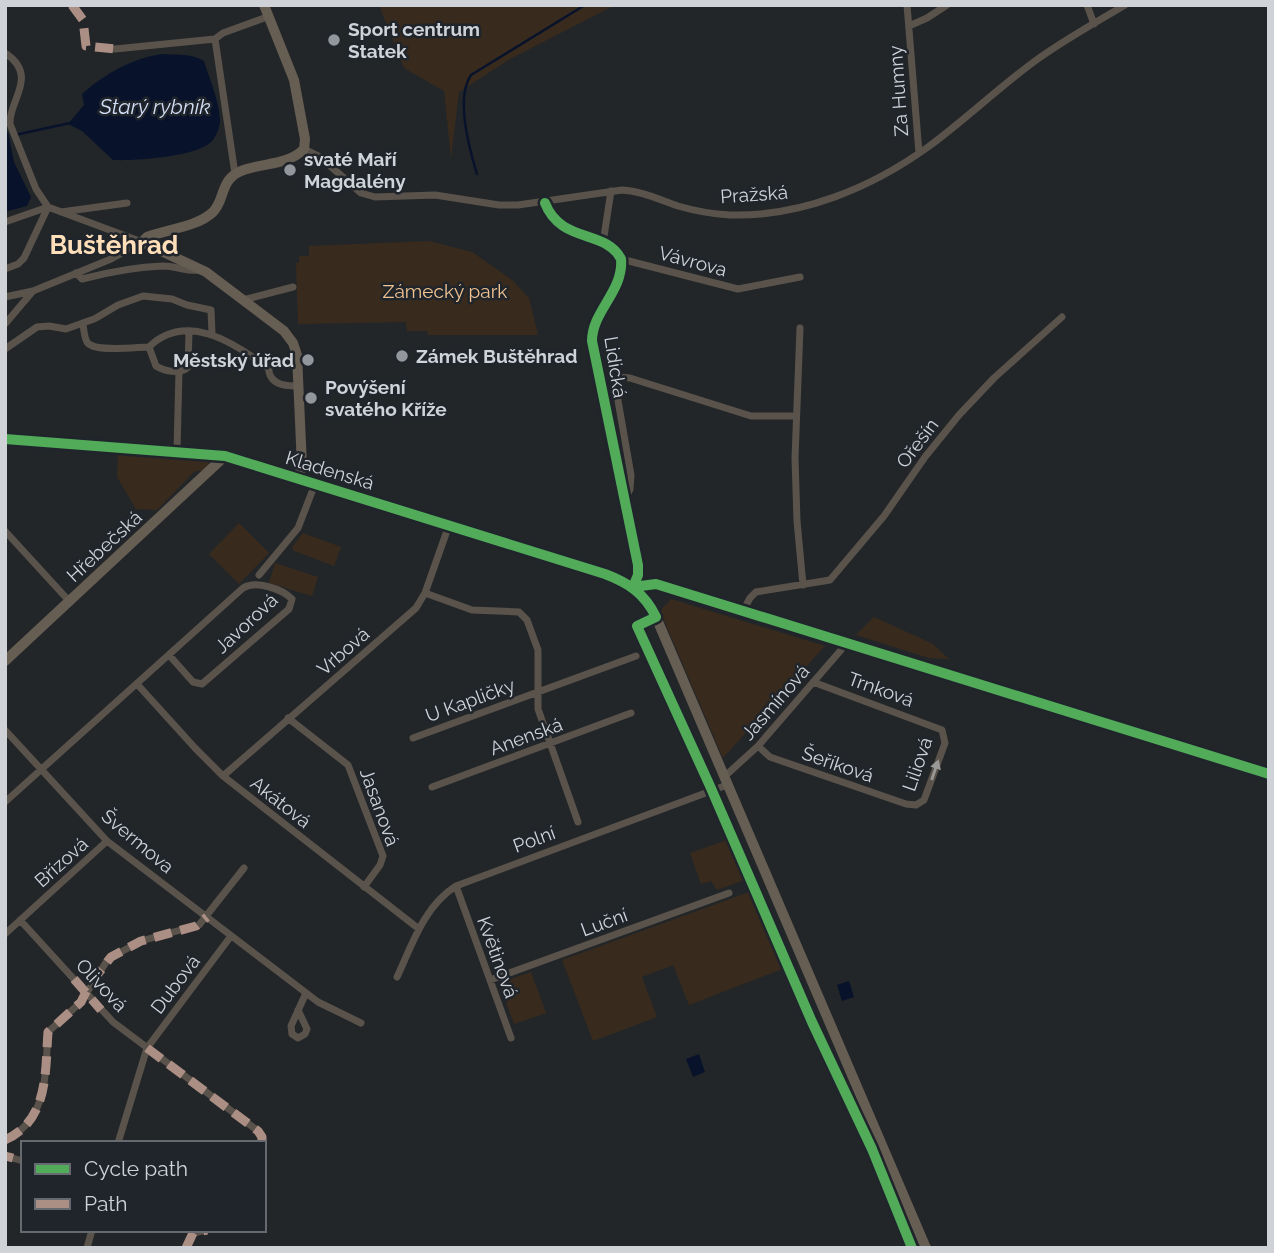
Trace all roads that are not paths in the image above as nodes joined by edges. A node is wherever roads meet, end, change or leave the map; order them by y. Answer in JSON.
{"nodes":[{"id":1,"x":264,"y":5,"type":"edge"},
{"id":2,"x":907,"y":5,"type":"edge"},
{"id":3,"x":947,"y":5,"type":"edge"},
{"id":4,"x":1087,"y":5,"type":"edge"},
{"id":5,"x":1125,"y":5,"type":"edge"},
{"id":6,"x":267,"y":17,"type":"junction"},
{"id":7,"x":1094,"y":24,"type":"junction"},
{"id":8,"x":909,"y":26,"type":"junction"},
{"id":9,"x":215,"y":38,"type":"junction"},
{"id":10,"x":115,"y":49,"type":"dead end"},
{"id":11,"x":5,"y":53,"type":"edge"},
{"id":12,"x":304,"y":149,"type":"junction"},
{"id":13,"x":919,"y":153,"type":"junction"},
{"id":14,"x":235,"y":174,"type":"junction"},
{"id":15,"x":611,"y":191,"type":"junction"},
{"id":16,"x":127,"y":203,"type":"dead end"},
{"id":17,"x":545,"y":203,"type":"junction"},
{"id":18,"x":48,"y":207,"type":"junction"},
{"id":19,"x":60,"y":213,"type":"junction"},
{"id":20,"x":5,"y":222,"type":"edge"},
{"id":21,"x":142,"y":242,"type":"junction"},
{"id":22,"x":603,"y":243,"type":"junction"},
{"id":23,"x":621,"y":259,"type":"junction"},
{"id":24,"x":5,"y":269,"type":"edge"},
{"id":25,"x":202,"y":270,"type":"junction"},
{"id":26,"x":76,"y":273,"type":"junction"},
{"id":27,"x":800,"y":277,"type":"dead end"},
{"id":28,"x":293,"y":287,"type":"dead end"},
{"id":29,"x":33,"y":291,"type":"junction"},
{"id":30,"x":5,"y":297,"type":"edge"},
{"id":31,"x":243,"y":300,"type":"junction"},
{"id":32,"x":1062,"y":317,"type":"dead end"},
{"id":33,"x":5,"y":324,"type":"edge"},
{"id":34,"x":83,"y":324,"type":"junction"},
{"id":35,"x":800,"y":328,"type":"dead end"},
{"id":36,"x":189,"y":332,"type":"junction"},
{"id":37,"x":212,"y":333,"type":"junction"},
{"id":38,"x":149,"y":347,"type":"junction"},
{"id":39,"x":5,"y":349,"type":"edge"},
{"id":40,"x":179,"y":371,"type":"junction"},
{"id":41,"x":299,"y":386,"type":"junction"},
{"id":42,"x":795,"y":416,"type":"junction"},
{"id":43,"x":6,"y":437,"type":"edge"},
{"id":44,"x":177,"y":451,"type":"junction"},
{"id":45,"x":225,"y":456,"type":"junction"},
{"id":46,"x":298,"y":479,"type":"junction"},
{"id":47,"x":316,"y":484,"type":"junction"},
{"id":48,"x":625,"y":500,"type":"junction"},
{"id":49,"x":449,"y":525,"type":"junction"},
{"id":50,"x":5,"y":531,"type":"edge"},
{"id":51,"x":258,"y":575,"type":"dead end"},
{"id":52,"x":803,"y":586,"type":"junction"},
{"id":53,"x":633,"y":587,"type":"junction"},
{"id":54,"x":425,"y":593,"type":"junction"},
{"id":55,"x":70,"y":602,"type":"junction"},
{"id":56,"x":743,"y":611,"type":"junction"},
{"id":57,"x":844,"y":642,"type":"junction"},
{"id":58,"x":169,"y":654,"type":"junction"},
{"id":59,"x":636,"y":656,"type":"dead end"},
{"id":60,"x":5,"y":661,"type":"edge"},
{"id":61,"x":813,"y":682,"type":"junction"},
{"id":62,"x":137,"y":684,"type":"junction"},
{"id":63,"x":537,"y":692,"type":"junction"},
{"id":64,"x":631,"y":713,"type":"dead end"},
{"id":65,"x":288,"y":718,"type":"junction"},
{"id":66,"x":938,"y":727,"type":"joint"},
{"id":67,"x":5,"y":730,"type":"edge"},
{"id":68,"x":413,"y":738,"type":"dead end"},
{"id":69,"x":550,"y":744,"type":"junction"},
{"id":70,"x":758,"y":747,"type":"junction"},
{"id":71,"x":41,"y":769,"type":"junction"},
{"id":72,"x":1269,"y":774,"type":"edge"},
{"id":73,"x":223,"y":776,"type":"junction"},
{"id":74,"x":726,"y":781,"type":"junction"},
{"id":75,"x":432,"y":787,"type":"dead end"},
{"id":76,"x":5,"y":802,"type":"edge"},
{"id":77,"x":911,"y":805,"type":"joint"},
{"id":78,"x":578,"y":822,"type":"dead end"},
{"id":79,"x":107,"y":841,"type":"junction"},
{"id":80,"x":244,"y":868,"type":"dead end"},
{"id":81,"x":456,"y":886,"type":"junction"},
{"id":82,"x":364,"y":887,"type":"junction"},
{"id":83,"x":729,"y":893,"type":"dead end"},
{"id":84,"x":207,"y":917,"type":"junction"},
{"id":85,"x":20,"y":920,"type":"junction"},
{"id":86,"x":419,"y":929,"type":"junction"},
{"id":87,"x":5,"y":934,"type":"edge"},
{"id":88,"x":231,"y":936,"type":"junction"},
{"id":89,"x":397,"y":977,"type":"dead end"},
{"id":90,"x":490,"y":980,"type":"junction"},
{"id":91,"x":86,"y":993,"type":"junction"},
{"id":92,"x":306,"y":993,"type":"junction"},
{"id":93,"x":298,"y":1010,"type":"dead end"},
{"id":94,"x":361,"y":1023,"type":"dead end"},
{"id":95,"x":511,"y":1038,"type":"dead end"},
{"id":96,"x":147,"y":1048,"type":"junction"},
{"id":97,"x":5,"y":1140,"type":"edge"},
{"id":98,"x":119,"y":1141,"type":"edge"},
{"id":99,"x":262,"y":1141,"type":"edge"},
{"id":100,"x":198,"y":1232,"type":"edge"},
{"id":101,"x":186,"y":1248,"type":"edge"},
{"id":102,"x":926,"y":1248,"type":"edge"}],
"edges":[{"from":1,"to":6,"type":"street"},
{"from":2,"to":8,"type":"street","name":"Za Humny"},
{"from":3,"to":8,"type":"street","name":"Za Humny"},
{"from":4,"to":7,"type":"street"},
{"from":5,"to":7,"type":"street","name":"Pražská"},
{"from":6,"to":9,"type":"street"},
{"from":6,"to":12,"type":"street"},
{"from":7,"to":13,"type":"street","name":"Pražská"},
{"from":8,"to":13,"type":"street","name":"Za Humny"},
{"from":9,"to":10,"type":"street"},
{"from":9,"to":14,"type":"street"},
{"from":11,"to":18,"type":"street"},
{"from":12,"to":14,"type":"street"},
{"from":12,"to":17,"type":"street","name":"Pražská"},
{"from":13,"to":15,"type":"street","name":"Pražská"},
{"from":14,"to":21,"type":"street"},
{"from":15,"to":17,"type":"street","name":"Pražská"},
{"from":15,"to":22,"type":"street"},
{"from":16,"to":19,"type":"street"},
{"from":17,"to":22,"type":"street"},
{"from":18,"to":19,"type":"street"},
{"from":18,"to":20,"type":"street"},
{"from":18,"to":24,"type":"street"},
{"from":19,"to":21,"type":"street"},
{"from":21,"to":25,"type":"street"},
{"from":21,"to":26,"type":"street"},
{"from":22,"to":23,"type":"street"},
{"from":23,"to":27,"type":"street","name":"Vávrova"},
{"from":23,"to":48,"type":"street","name":"Lidická"},
{"from":25,"to":26,"type":"street"},
{"from":25,"to":31,"type":"street"},
{"from":26,"to":29,"type":"street"},
{"from":28,"to":31,"type":"street"},
{"from":29,"to":30,"type":"street"},
{"from":29,"to":33,"type":"street"},
{"from":31,"to":41,"type":"street"},
{"from":32,"to":52,"type":"street","name":"Ořešín"},
{"from":34,"to":37,"type":"street"},
{"from":34,"to":38,"type":"street"},
{"from":34,"to":39,"type":"street"},
{"from":35,"to":42,"type":"street"},
{"from":36,"to":37,"type":"street"},
{"from":36,"to":38,"type":"street"},
{"from":36,"to":40,"type":"street"},
{"from":37,"to":41,"type":"street"},
{"from":38,"to":40,"type":"street"},
{"from":40,"to":44,"type":"street"},
{"from":41,"to":46,"type":"street"},
{"from":42,"to":48,"type":"street","name":"Lidická"},
{"from":42,"to":52,"type":"street"},
{"from":43,"to":44,"type":"street","name":"Kladenská"},
{"from":44,"to":45,"type":"street","name":"Kladenská"},
{"from":45,"to":46,"type":"street","name":"Kladenská"},
{"from":45,"to":55,"type":"street","name":"Hřebečská"},
{"from":46,"to":47,"type":"street","name":"Kladenská"},
{"from":47,"to":49,"type":"street","name":"Kladenská"},
{"from":47,"to":51,"type":"street","name":"Javorová"},
{"from":48,"to":53,"type":"street","name":"Lidická"},
{"from":49,"to":53,"type":"street","name":"Kladenská"},
{"from":49,"to":54,"type":"street","name":"Vrbová"},
{"from":50,"to":55,"type":"street"},
{"from":52,"to":56,"type":"street","name":"Ořešín"},
{"from":53,"to":56,"type":"street"},
{"from":53,"to":74,"type":"street"},
{"from":54,"to":63,"type":"street","name":"U Kapličky"},
{"from":54,"to":65,"type":"street","name":"Vrbová"},
{"from":55,"to":60,"type":"street","name":"Hřebečská"},
{"from":56,"to":57,"type":"street"},
{"from":57,"to":61,"type":"street","name":"Jasmínová"},
{"from":57,"to":72,"type":"street"},
{"from":58,"to":58,"type":"street","name":"Javorová"},
{"from":58,"to":62,"type":"street","name":"Javorová"},
{"from":59,"to":63,"type":"street","name":"U Kapličky"},
{"from":61,"to":66,"type":"street","name":"Trnková"},
{"from":61,"to":70,"type":"street","name":"Jasmínová"},
{"from":62,"to":71,"type":"street","name":"Javorová"},
{"from":62,"to":73,"type":"street","name":"Akátová"},
{"from":63,"to":68,"type":"street","name":"U Kapličky"},
{"from":63,"to":69,"type":"street","name":"U Kapličky"},
{"from":64,"to":69,"type":"street","name":"Anenská"},
{"from":65,"to":73,"type":"street","name":"Vrbová"},
{"from":65,"to":82,"type":"street","name":"Jasanová"},
{"from":77,"to":66,"type":"street","name":"Liliová","one_way":true},
{"from":67,"to":71,"type":"street","name":"Švermova"},
{"from":69,"to":75,"type":"street","name":"Anenská"},
{"from":69,"to":78,"type":"street","name":"U Kapličky"},
{"from":70,"to":74,"type":"street","name":"Jasmínová"},
{"from":70,"to":77,"type":"street","name":"Šeříková"},
{"from":71,"to":76,"type":"street","name":"Javorová"},
{"from":71,"to":79,"type":"street","name":"Švermova"},
{"from":73,"to":82,"type":"street","name":"Akátová"},
{"from":74,"to":81,"type":"street","name":"Polní"},
{"from":74,"to":102,"type":"street"},
{"from":79,"to":84,"type":"street","name":"Švermova"},
{"from":79,"to":85,"type":"street","name":"Břízová"},
{"from":80,"to":84,"type":"street"},
{"from":81,"to":86,"type":"street","name":"Polní"},
{"from":81,"to":90,"type":"street","name":"Květinová"},
{"from":82,"to":86,"type":"street","name":"Akátová"},
{"from":83,"to":90,"type":"street","name":"Luční"},
{"from":84,"to":88,"type":"street","name":"Švermova"},
{"from":84,"to":91,"type":"street"},
{"from":85,"to":87,"type":"street","name":"Břízová"},
{"from":85,"to":91,"type":"street","name":"Olivová"},
{"from":86,"to":89,"type":"street","name":"Polní"},
{"from":88,"to":92,"type":"street"},
{"from":88,"to":96,"type":"street","name":"Dubová"},
{"from":90,"to":95,"type":"street","name":"Květinová"},
{"from":91,"to":96,"type":"street","name":"Olivová"},
{"from":91,"to":97,"type":"street"},
{"from":92,"to":93,"type":"street"},
{"from":92,"to":94,"type":"street"},
{"from":96,"to":98,"type":"street","name":"Dubová"},
{"from":96,"to":99,"type":"street","name":"Olivová"},
{"from":100,"to":101,"type":"street"}]}
